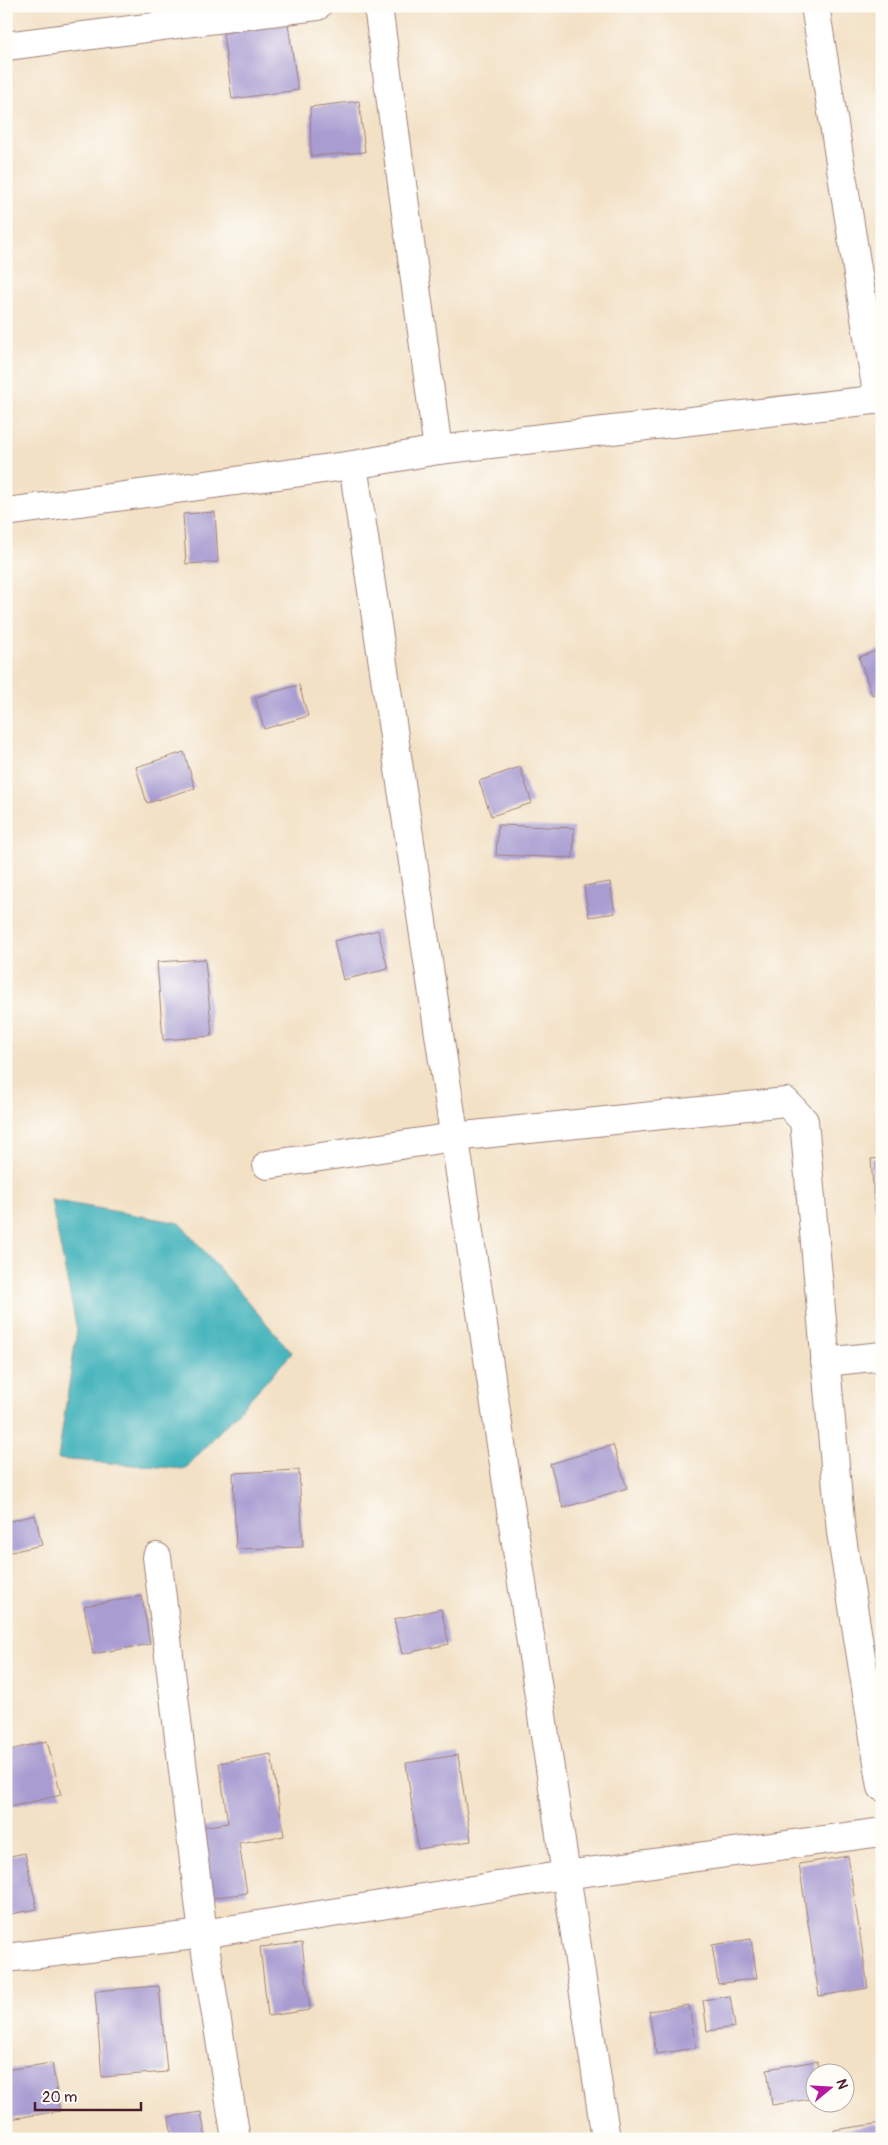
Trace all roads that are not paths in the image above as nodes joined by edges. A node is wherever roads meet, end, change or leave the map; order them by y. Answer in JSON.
{"nodes":[{"id":1,"x":317,"y":6,"type":"edge"},
{"id":2,"x":378,"y":6,"type":"edge"},
{"id":3,"x":815,"y":6,"type":"edge"},
{"id":4,"x":6,"y":46,"type":"edge"},
{"id":5,"x":880,"y":399,"type":"edge"},
{"id":6,"x":438,"y":450,"type":"junction"},
{"id":7,"x":353,"y":466,"type":"junction"},
{"id":8,"x":6,"y":512,"type":"edge"},
{"id":9,"x":454,"y":1137,"type":"junction"},
{"id":10,"x":266,"y":1165,"type":"dead end"},
{"id":11,"x":882,"y":1356,"type":"edge"},
{"id":12,"x":825,"y":1362,"type":"junction"},
{"id":13,"x":157,"y":1557,"type":"dead end"},
{"id":14,"x":882,"y":1787,"type":"edge"},
{"id":15,"x":882,"y":1832,"type":"edge"},
{"id":16,"x":565,"y":1875,"type":"junction"},
{"id":17,"x":203,"y":1934,"type":"junction"},
{"id":18,"x":6,"y":1958,"type":"edge"},
{"id":19,"x":236,"y":2139,"type":"edge"},
{"id":20,"x":606,"y":2139,"type":"edge"}],
"edges":[{"from":1,"to":4,"type":"street"},
{"from":2,"to":6,"type":"street"},
{"from":3,"to":5,"type":"street"},
{"from":5,"to":6,"type":"street"},
{"from":6,"to":7,"type":"street"},
{"from":7,"to":8,"type":"street"},
{"from":7,"to":9,"type":"street"},
{"from":9,"to":10,"type":"street"},
{"from":9,"to":12,"type":"street"},
{"from":9,"to":16,"type":"street"},
{"from":11,"to":12,"type":"street"},
{"from":12,"to":14,"type":"street"},
{"from":13,"to":17,"type":"street"},
{"from":15,"to":16,"type":"street"},
{"from":16,"to":17,"type":"street"},
{"from":16,"to":20,"type":"street"},
{"from":17,"to":18,"type":"street"},
{"from":17,"to":19,"type":"street"}]}
